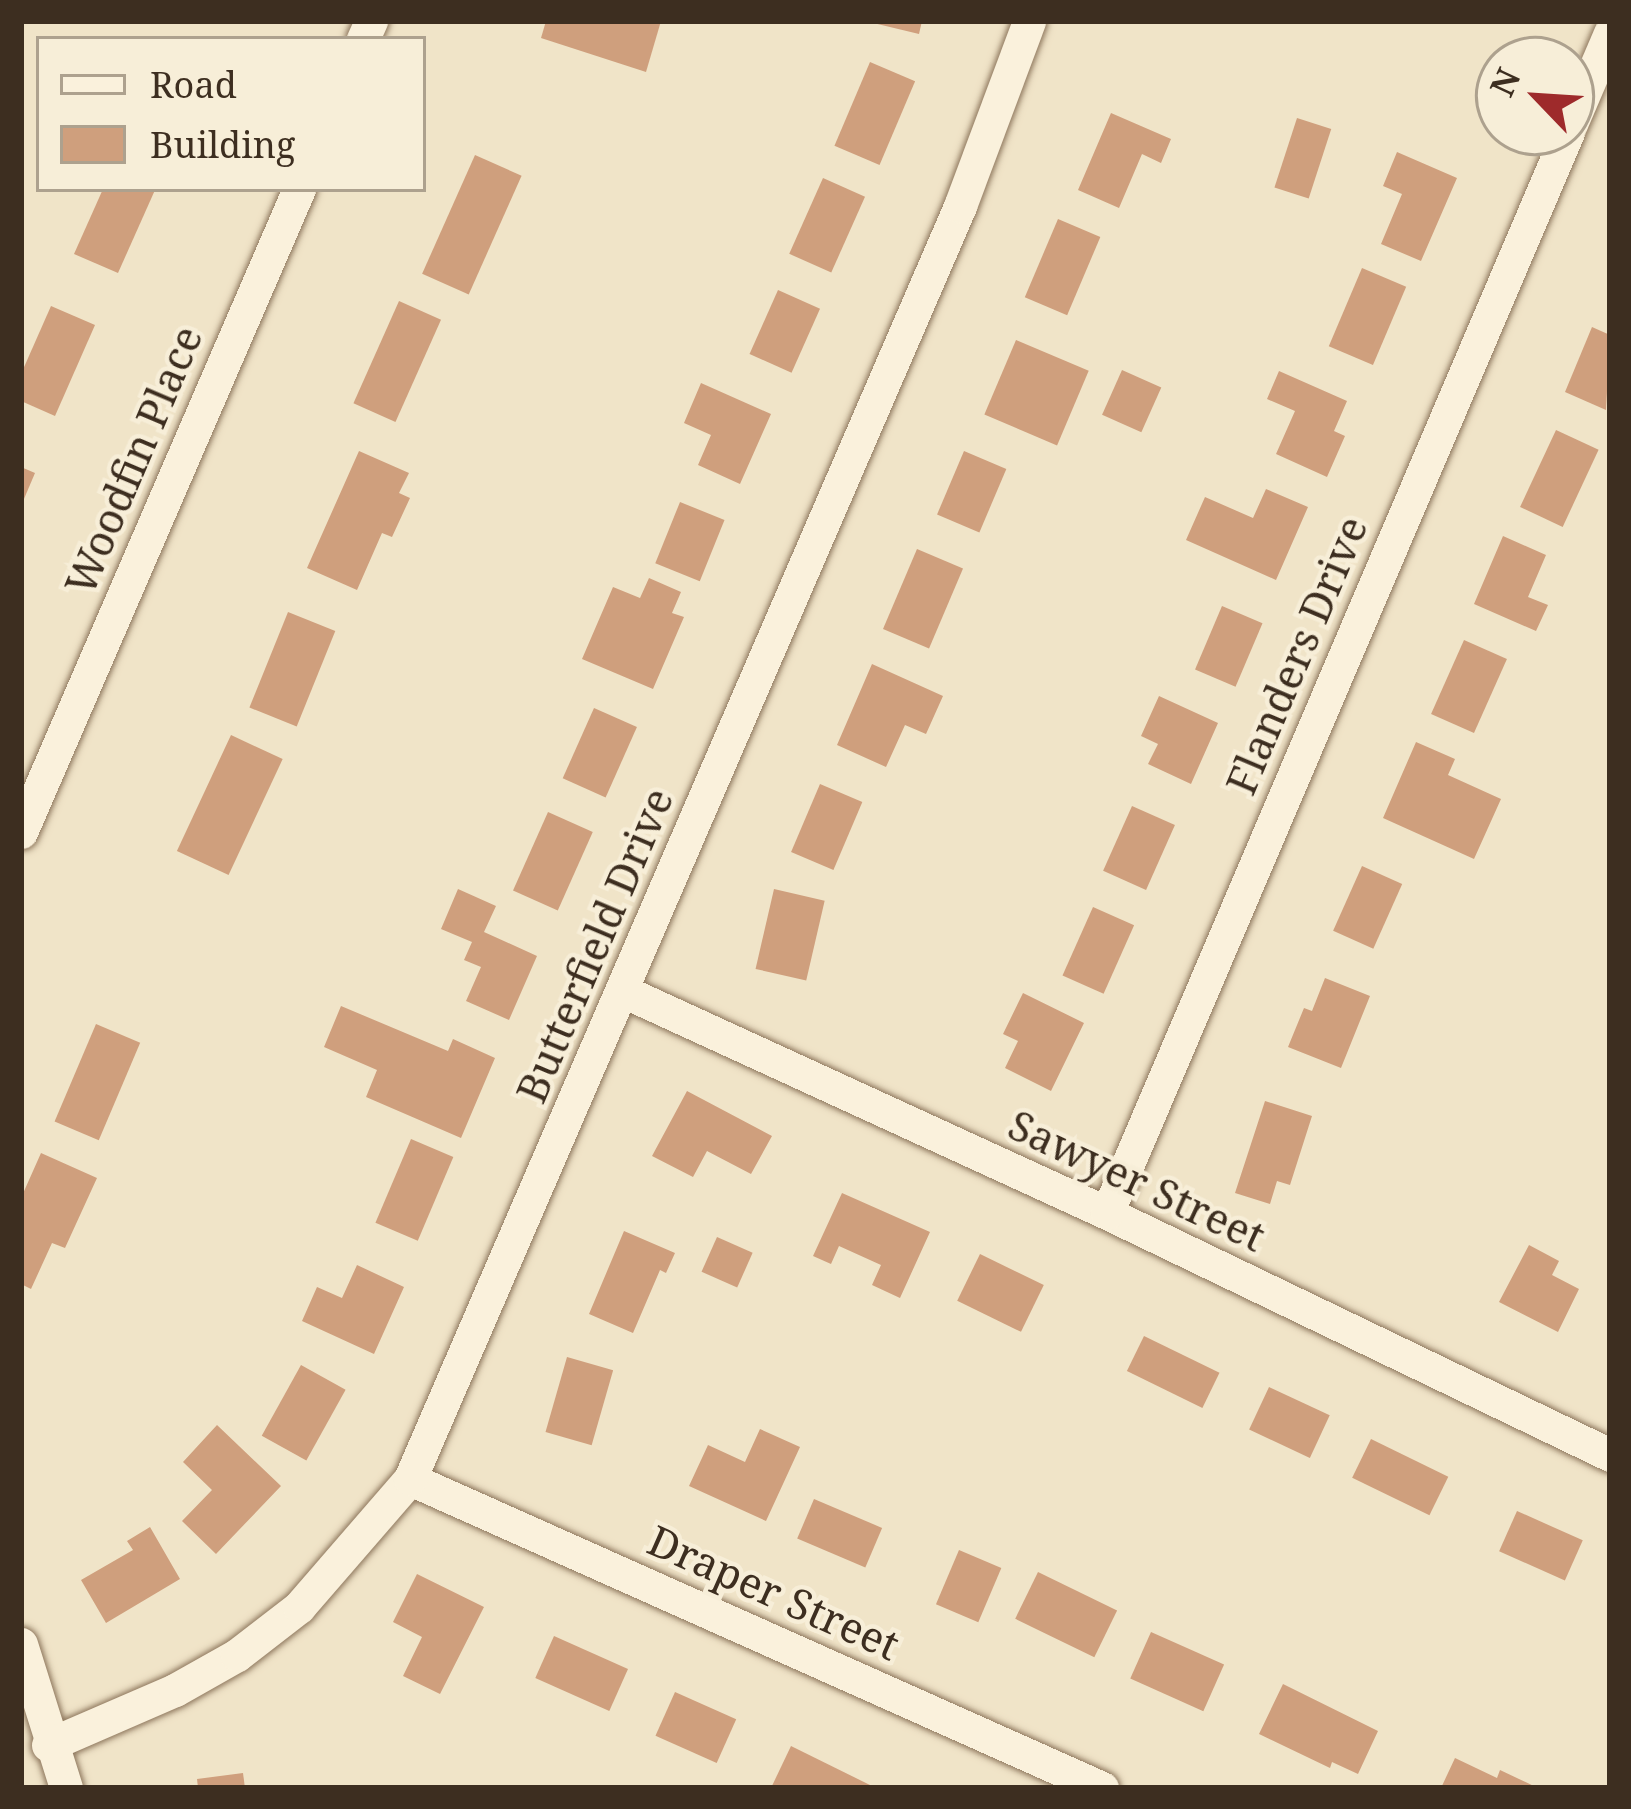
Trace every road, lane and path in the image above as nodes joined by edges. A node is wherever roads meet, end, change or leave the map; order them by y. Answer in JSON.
{"nodes":[{"id":1,"x":1029,"y":21,"type":"edge"},
{"id":2,"x":1610,"y":33,"type":"edge"},
{"id":3,"x":1595,"y":68,"type":"edge"},
{"id":4,"x":1557,"y":156,"type":"edge"},
{"id":5,"x":298,"y":192,"type":"edge"},
{"id":6,"x":21,"y":832,"type":"edge"},
{"id":7,"x":623,"y":992,"type":"junction"},
{"id":8,"x":1107,"y":1214,"type":"junction"},
{"id":9,"x":1610,"y":1455,"type":"edge"},
{"id":10,"x":410,"y":1479,"type":"junction"},
{"id":11,"x":21,"y":1644,"type":"edge"},
{"id":12,"x":48,"y":1745,"type":"junction"},
{"id":13,"x":66,"y":1788,"type":"edge"},
{"id":14,"x":1102,"y":1788,"type":"edge"}],
"edges":[{"from":1,"to":7,"type":"street","name":"Butterfield Drive"},
{"from":2,"to":3,"type":"street","name":"Flanders Drive"},
{"from":4,"to":8,"type":"street","name":"Flanders Drive"},
{"from":5,"to":6,"type":"street","name":"Woodfin Place"},
{"from":7,"to":8,"type":"street","name":"Sawyer Street"},
{"from":7,"to":10,"type":"street","name":"Butterfield Drive"},
{"from":8,"to":9,"type":"street","name":"Sawyer Street"},
{"from":10,"to":12,"type":"street","name":"Butterfield Drive"},
{"from":10,"to":14,"type":"street","name":"Draper Street"},
{"from":11,"to":12,"type":"street"},
{"from":12,"to":13,"type":"street"}]}
